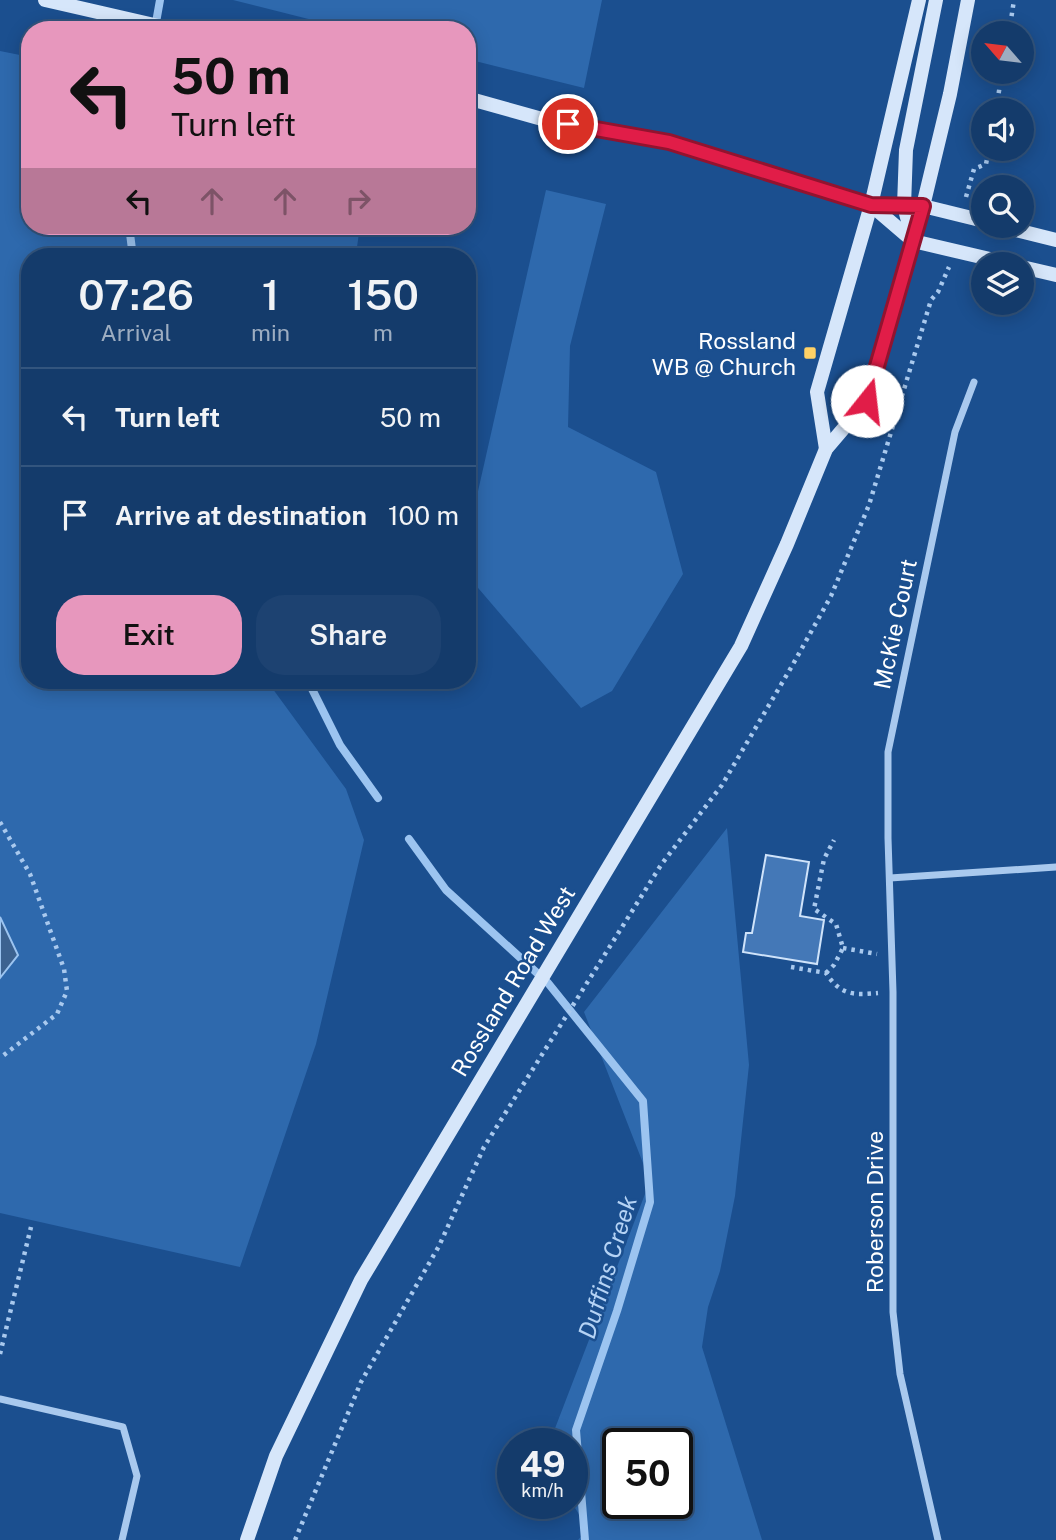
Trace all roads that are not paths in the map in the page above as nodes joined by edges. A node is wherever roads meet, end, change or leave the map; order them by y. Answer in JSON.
{"nodes":[{"id":1,"x":919,"y":0,"type":"edge"},
{"id":2,"x":936,"y":0,"type":"edge"},
{"id":3,"x":968,"y":0,"type":"edge"},
{"id":4,"x":51,"y":1,"type":"edge"},
{"id":5,"x":137,"y":21,"type":"edge"},
{"id":6,"x":476,"y":101,"type":"edge"},
{"id":7,"x":871,"y":205,"type":"junction"},
{"id":8,"x":904,"y":206,"type":"junction"},
{"id":9,"x":923,"y":206,"type":"junction"},
{"id":10,"x":971,"y":218,"type":"edge"},
{"id":11,"x":1034,"y":234,"type":"edge"},
{"id":12,"x":1056,"y":240,"type":"edge"},
{"id":13,"x":913,"y":241,"type":"junction"},
{"id":14,"x":971,"y":255,"type":"edge"},
{"id":15,"x":1034,"y":270,"type":"edge"},
{"id":16,"x":1056,"y":275,"type":"edge"},
{"id":17,"x":974,"y":382,"type":"dead end"},
{"id":18,"x":827,"y":449,"type":"junction"},
{"id":19,"x":1056,"y":867,"type":"edge"},
{"id":20,"x":890,"y":878,"type":"junction"},
{"id":21,"x":0,"y":1399,"type":"edge"},
{"id":22,"x":121,"y":1540,"type":"edge"},
{"id":23,"x":247,"y":1540,"type":"edge"},
{"id":24,"x":938,"y":1540,"type":"edge"}],
"edges":[{"from":1,"to":7,"type":"main road"},
{"from":2,"to":8,"type":"main road"},
{"from":3,"to":9,"type":"main road","name":"Rossland Road West"},
{"from":4,"to":5,"type":"main road"},
{"from":6,"to":7,"type":"main road"},
{"from":7,"to":8,"type":"main road"},
{"from":7,"to":13,"type":"main road"},
{"from":7,"to":18,"type":"main road"},
{"from":8,"to":9,"type":"main road"},
{"from":8,"to":13,"type":"main road"},
{"from":9,"to":10,"type":"main road"},
{"from":9,"to":13,"type":"main road","name":"Rossland Road West"},
{"from":11,"to":12,"type":"main road"},
{"from":13,"to":14,"type":"main road"},
{"from":13,"to":18,"type":"main road","name":"Rossland Road West"},
{"from":15,"to":16,"type":"main road"},
{"from":17,"to":20,"type":"street","name":"McKie Court"},
{"from":18,"to":23,"type":"main road","name":"Rossland Road West"},
{"from":19,"to":20,"type":"street"},
{"from":20,"to":24,"type":"street","name":"Roberson Drive"},
{"from":21,"to":22,"type":"street"}]}
